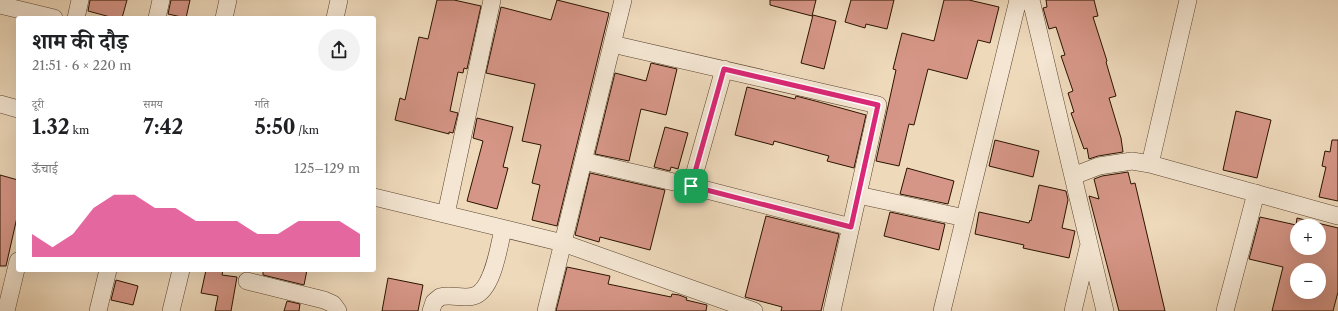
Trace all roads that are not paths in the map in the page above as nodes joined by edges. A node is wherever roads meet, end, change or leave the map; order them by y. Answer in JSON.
{"nodes":[{"id":1,"x":80,"y":0,"type":"edge"},
{"id":2,"x":161,"y":0,"type":"edge"},
{"id":3,"x":228,"y":0,"type":"edge"},
{"id":4,"x":339,"y":0,"type":"edge"},
{"id":5,"x":492,"y":0,"type":"edge"},
{"id":6,"x":623,"y":0,"type":"edge"},
{"id":7,"x":1018,"y":0,"type":"edge"},
{"id":8,"x":1031,"y":0,"type":"edge"},
{"id":9,"x":1188,"y":0,"type":"edge"},
{"id":10,"x":0,"y":5,"type":"edge"},
{"id":11,"x":46,"y":16,"type":"edge"},
{"id":12,"x":76,"y":16,"type":"edge"},
{"id":13,"x":157,"y":16,"type":"edge"},
{"id":14,"x":224,"y":16,"type":"edge"},
{"id":15,"x":335,"y":16,"type":"edge"},
{"id":16,"x":612,"y":44,"type":"junction"},
{"id":17,"x":724,"y":69,"type":"junction"},
{"id":18,"x":0,"y":104,"type":"edge"},
{"id":19,"x":16,"y":108,"type":"edge"},
{"id":20,"x":583,"y":161,"type":"junction"},
{"id":21,"x":1150,"y":164,"type":"junction"},
{"id":22,"x":1073,"y":176,"type":"junction"},
{"id":23,"x":691,"y":186,"type":"junction"},
{"id":24,"x":1256,"y":193,"type":"junction"},
{"id":25,"x":858,"y":195,"type":"junction"},
{"id":26,"x":376,"y":197,"type":"edge"},
{"id":27,"x":446,"y":214,"type":"junction"},
{"id":28,"x":1338,"y":216,"type":"edge"},
{"id":29,"x":965,"y":218,"type":"junction"},
{"id":30,"x":851,"y":227,"type":"junction"},
{"id":31,"x":503,"y":229,"type":"junction"},
{"id":32,"x":563,"y":243,"type":"junction"},
{"id":33,"x":1089,"y":244,"type":"junction"},
{"id":34,"x":16,"y":269,"type":"edge"},
{"id":35,"x":108,"y":272,"type":"edge"},
{"id":36,"x":181,"y":272,"type":"edge"},
{"id":37,"x":247,"y":282,"type":"dead end"},
{"id":38,"x":6,"y":311,"type":"edge"},
{"id":39,"x":98,"y":311,"type":"edge"},
{"id":40,"x":171,"y":311,"type":"edge"},
{"id":41,"x":338,"y":311,"type":"edge"},
{"id":42,"x":431,"y":311,"type":"edge"},
{"id":43,"x":546,"y":311,"type":"edge"},
{"id":44,"x":754,"y":311,"type":"edge"},
{"id":45,"x":832,"y":311,"type":"edge"},
{"id":46,"x":942,"y":311,"type":"edge"},
{"id":47,"x":1073,"y":311,"type":"edge"},
{"id":48,"x":1105,"y":311,"type":"edge"},
{"id":49,"x":1225,"y":311,"type":"edge"}],
"edges":[{"from":1,"to":12,"type":"street"},
{"from":2,"to":13,"type":"street"},
{"from":3,"to":14,"type":"street"},
{"from":4,"to":15,"type":"street"},
{"from":5,"to":27,"type":"street"},
{"from":6,"to":16,"type":"street"},
{"from":7,"to":29,"type":"street"},
{"from":8,"to":22,"type":"street"},
{"from":9,"to":21,"type":"street"},
{"from":10,"to":11,"type":"street"},
{"from":16,"to":17,"type":"street"},
{"from":16,"to":20,"type":"street"},
{"from":17,"to":23,"type":"street"},
{"from":17,"to":25,"type":"street"},
{"from":18,"to":19,"type":"street"},
{"from":20,"to":23,"type":"street"},
{"from":20,"to":32,"type":"street"},
{"from":21,"to":22,"type":"street"},
{"from":21,"to":24,"type":"street"},
{"from":22,"to":33,"type":"street"},
{"from":23,"to":30,"type":"street"},
{"from":24,"to":28,"type":"street"},
{"from":24,"to":49,"type":"street"},
{"from":25,"to":29,"type":"street"},
{"from":25,"to":30,"type":"street"},
{"from":26,"to":27,"type":"street"},
{"from":27,"to":31,"type":"street"},
{"from":29,"to":46,"type":"street"},
{"from":30,"to":45,"type":"street"},
{"from":31,"to":32,"type":"street"},
{"from":31,"to":42,"type":"street"},
{"from":32,"to":43,"type":"street"},
{"from":32,"to":44,"type":"street"},
{"from":33,"to":47,"type":"street"},
{"from":33,"to":48,"type":"street"},
{"from":34,"to":38,"type":"street"},
{"from":35,"to":39,"type":"street"},
{"from":36,"to":40,"type":"street"},
{"from":37,"to":41,"type":"street"}]}
